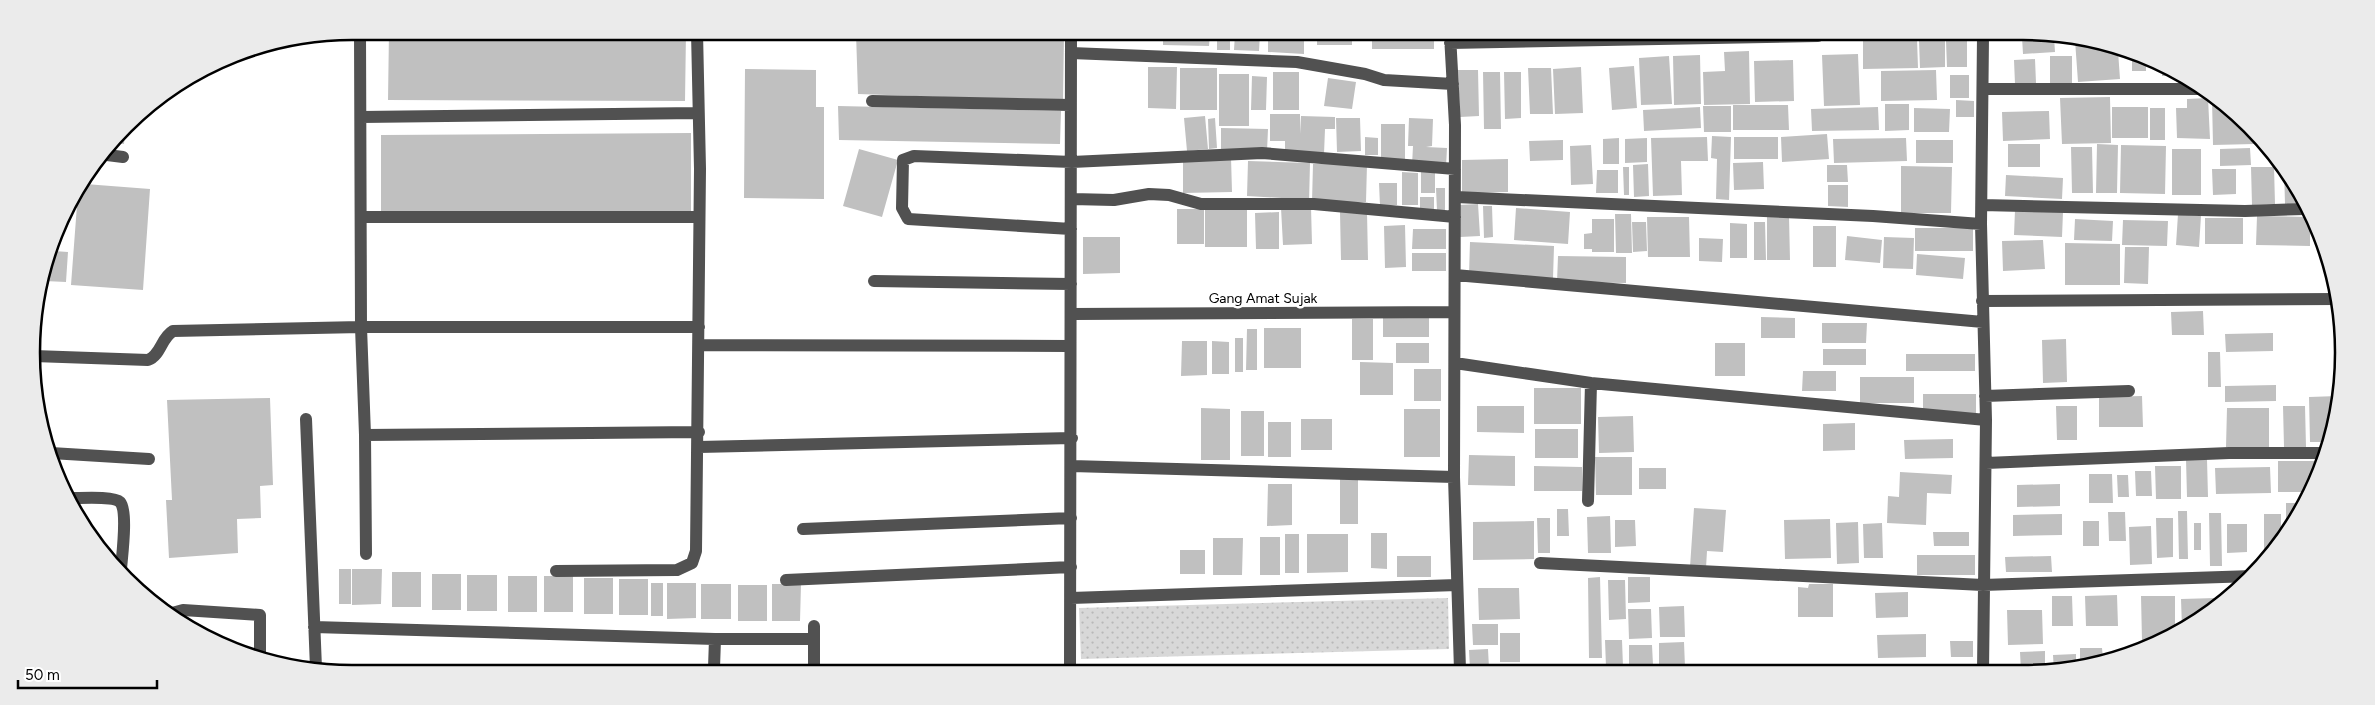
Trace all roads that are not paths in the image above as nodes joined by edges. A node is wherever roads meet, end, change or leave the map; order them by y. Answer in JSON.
{"nodes":[{"id":1,"x":360,"y":40,"type":"edge"},
{"id":2,"x":697,"y":40,"type":"edge"},
{"id":3,"x":1071,"y":40,"type":"edge"},
{"id":4,"x":1450,"y":40,"type":"edge"},
{"id":5,"x":1984,"y":40,"type":"edge"},
{"id":6,"x":1071,"y":53,"type":"junction"},
{"id":7,"x":1453,"y":84,"type":"junction"},
{"id":8,"x":1984,"y":88,"type":"junction"},
{"id":9,"x":2190,"y":89,"type":"edge"},
{"id":10,"x":872,"y":102,"type":"dead end"},
{"id":11,"x":1072,"y":105,"type":"junction"},
{"id":12,"x":698,"y":113,"type":"junction"},
{"id":13,"x":362,"y":117,"type":"junction"},
{"id":14,"x":111,"y":155,"type":"edge"},
{"id":15,"x":123,"y":157,"type":"dead end"},
{"id":16,"x":1072,"y":162,"type":"junction"},
{"id":17,"x":1455,"y":169,"type":"junction"},
{"id":18,"x":1456,"y":197,"type":"junction"},
{"id":19,"x":1072,"y":199,"type":"junction"},
{"id":20,"x":1982,"y":205,"type":"junction"},
{"id":21,"x":2300,"y":209,"type":"edge"},
{"id":22,"x":1455,"y":217,"type":"junction"},
{"id":23,"x":362,"y":218,"type":"junction"},
{"id":24,"x":699,"y":218,"type":"junction"},
{"id":25,"x":1981,"y":224,"type":"junction"},
{"id":26,"x":1071,"y":229,"type":"junction"},
{"id":27,"x":1455,"y":275,"type":"junction"},
{"id":28,"x":874,"y":281,"type":"dead end"},
{"id":29,"x":1071,"y":284,"type":"junction"},
{"id":30,"x":2330,"y":299,"type":"edge"},
{"id":31,"x":1982,"y":301,"type":"junction"},
{"id":32,"x":1454,"y":312,"type":"junction"},
{"id":33,"x":1072,"y":314,"type":"junction"},
{"id":34,"x":1983,"y":322,"type":"junction"},
{"id":35,"x":361,"y":327,"type":"junction"},
{"id":36,"x":700,"y":327,"type":"junction"},
{"id":37,"x":700,"y":345,"type":"junction"},
{"id":38,"x":1070,"y":346,"type":"junction"},
{"id":39,"x":40,"y":356,"type":"edge"},
{"id":40,"x":1455,"y":363,"type":"junction"},
{"id":41,"x":1592,"y":383,"type":"junction"},
{"id":42,"x":2129,"y":391,"type":"dead end"},
{"id":43,"x":1985,"y":396,"type":"junction"},
{"id":44,"x":306,"y":419,"type":"dead end"},
{"id":45,"x":1986,"y":420,"type":"junction"},
{"id":46,"x":699,"y":432,"type":"junction"},
{"id":47,"x":365,"y":435,"type":"junction"},
{"id":48,"x":1072,"y":438,"type":"junction"},
{"id":49,"x":699,"y":447,"type":"junction"},
{"id":50,"x":57,"y":453,"type":"edge"},
{"id":51,"x":2318,"y":453,"type":"edge"},
{"id":52,"x":149,"y":459,"type":"dead end"},
{"id":53,"x":1986,"y":462,"type":"junction"},
{"id":54,"x":1072,"y":466,"type":"junction"},
{"id":55,"x":1454,"y":477,"type":"junction"},
{"id":56,"x":76,"y":498,"type":"edge"},
{"id":57,"x":1588,"y":501,"type":"dead end"},
{"id":58,"x":1071,"y":518,"type":"junction"},
{"id":59,"x":803,"y":529,"type":"dead end"},
{"id":60,"x":366,"y":554,"type":"dead end"},
{"id":61,"x":121,"y":562,"type":"edge"},
{"id":62,"x":1540,"y":562,"type":"dead end"},
{"id":63,"x":1071,"y":567,"type":"junction"},
{"id":64,"x":556,"y":571,"type":"dead end"},
{"id":65,"x":2240,"y":576,"type":"edge"},
{"id":66,"x":786,"y":580,"type":"dead end"},
{"id":67,"x":1457,"y":585,"type":"junction"},
{"id":68,"x":1983,"y":585,"type":"junction"},
{"id":69,"x":1072,"y":598,"type":"junction"},
{"id":70,"x":178,"y":611,"type":"edge"},
{"id":71,"x":314,"y":627,"type":"junction"},
{"id":72,"x":715,"y":639,"type":"junction"},
{"id":73,"x":260,"y":650,"type":"edge"},
{"id":74,"x":316,"y":662,"type":"edge"},
{"id":75,"x":714,"y":665,"type":"edge"},
{"id":76,"x":814,"y":665,"type":"edge"},
{"id":77,"x":1070,"y":665,"type":"edge"},
{"id":78,"x":1460,"y":665,"type":"edge"},
{"id":79,"x":1983,"y":665,"type":"edge"}],
"edges":[{"from":1,"to":13,"type":"street"},
{"from":2,"to":12,"type":"street"},
{"from":3,"to":6,"type":"street"},
{"from":4,"to":7,"type":"street"},
{"from":5,"to":8,"type":"street"},
{"from":6,"to":7,"type":"street"},
{"from":6,"to":11,"type":"street"},
{"from":7,"to":17,"type":"street"},
{"from":8,"to":9,"type":"street"},
{"from":8,"to":20,"type":"street"},
{"from":10,"to":11,"type":"street"},
{"from":11,"to":16,"type":"street"},
{"from":12,"to":13,"type":"street"},
{"from":12,"to":24,"type":"street"},
{"from":13,"to":23,"type":"street"},
{"from":14,"to":15,"type":"street"},
{"from":16,"to":17,"type":"street"},
{"from":16,"to":19,"type":"street"},
{"from":16,"to":26,"type":"street"},
{"from":17,"to":18,"type":"street"},
{"from":18,"to":22,"type":"street"},
{"from":18,"to":25,"type":"street"},
{"from":19,"to":22,"type":"street"},
{"from":19,"to":26,"type":"street"},
{"from":20,"to":21,"type":"street"},
{"from":20,"to":25,"type":"street"},
{"from":22,"to":27,"type":"street"},
{"from":23,"to":24,"type":"street"},
{"from":23,"to":35,"type":"street"},
{"from":24,"to":36,"type":"street"},
{"from":25,"to":31,"type":"street"},
{"from":26,"to":29,"type":"street"},
{"from":27,"to":32,"type":"street"},
{"from":27,"to":34,"type":"street"},
{"from":28,"to":29,"type":"street"},
{"from":29,"to":33,"type":"street"},
{"from":30,"to":31,"type":"street"},
{"from":31,"to":34,"type":"street"},
{"from":32,"to":33,"type":"street","name":"Gang Amat Sujak"},
{"from":32,"to":40,"type":"street"},
{"from":33,"to":38,"type":"street"},
{"from":34,"to":43,"type":"street"},
{"from":35,"to":36,"type":"street"},
{"from":35,"to":39,"type":"street"},
{"from":35,"to":47,"type":"street"},
{"from":36,"to":37,"type":"street"},
{"from":37,"to":38,"type":"street"},
{"from":37,"to":46,"type":"street"},
{"from":38,"to":48,"type":"street"},
{"from":40,"to":41,"type":"street"},
{"from":40,"to":55,"type":"street"},
{"from":41,"to":45,"type":"street"},
{"from":41,"to":57,"type":"street"},
{"from":42,"to":43,"type":"street"},
{"from":43,"to":45,"type":"street"},
{"from":44,"to":71,"type":"street"},
{"from":45,"to":53,"type":"street"},
{"from":46,"to":47,"type":"street"},
{"from":46,"to":49,"type":"street"},
{"from":47,"to":60,"type":"street"},
{"from":48,"to":49,"type":"street"},
{"from":48,"to":54,"type":"street"},
{"from":49,"to":64,"type":"street"},
{"from":50,"to":52,"type":"street"},
{"from":51,"to":53,"type":"street"},
{"from":53,"to":68,"type":"street"},
{"from":54,"to":55,"type":"street"},
{"from":54,"to":58,"type":"street"},
{"from":55,"to":67,"type":"street"},
{"from":56,"to":61,"type":"street"},
{"from":58,"to":59,"type":"street"},
{"from":58,"to":63,"type":"street"},
{"from":62,"to":68,"type":"street"},
{"from":63,"to":66,"type":"street"},
{"from":63,"to":69,"type":"street"},
{"from":65,"to":68,"type":"street"},
{"from":67,"to":69,"type":"street"},
{"from":67,"to":78,"type":"street"},
{"from":68,"to":79,"type":"street"},
{"from":69,"to":77,"type":"street"},
{"from":70,"to":73,"type":"street"},
{"from":71,"to":72,"type":"street"},
{"from":71,"to":74,"type":"street"},
{"from":72,"to":75,"type":"street"},
{"from":72,"to":76,"type":"street"}]}
